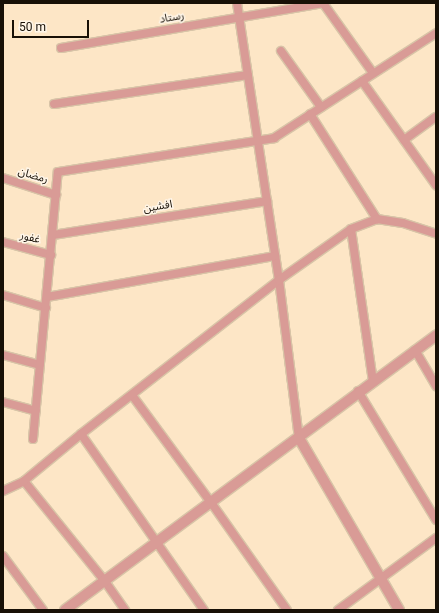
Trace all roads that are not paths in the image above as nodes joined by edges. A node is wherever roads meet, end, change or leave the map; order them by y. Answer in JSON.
{"nodes":[{"id":1,"x":237,"y":3,"type":"edge"},
{"id":2,"x":323,"y":3,"type":"edge"},
{"id":3,"x":239,"y":18,"type":"junction"},
{"id":4,"x":436,"y":33,"type":"edge"},
{"id":5,"x":61,"y":48,"type":"dead end"},
{"id":6,"x":281,"y":51,"type":"dead end"},
{"id":7,"x":373,"y":74,"type":"junction"},
{"id":8,"x":248,"y":75,"type":"junction"},
{"id":9,"x":362,"y":81,"type":"junction"},
{"id":10,"x":54,"y":104,"type":"dead end"},
{"id":11,"x":321,"y":107,"type":"junction"},
{"id":12,"x":310,"y":114,"type":"junction"},
{"id":13,"x":436,"y":117,"type":"edge"},
{"id":14,"x":404,"y":140,"type":"junction"},
{"id":15,"x":258,"y":141,"type":"junction"},
{"id":16,"x":3,"y":178,"type":"edge"},
{"id":17,"x":436,"y":185,"type":"edge"},
{"id":18,"x":56,"y":195,"type":"junction"},
{"id":19,"x":266,"y":201,"type":"junction"},
{"id":20,"x":377,"y":219,"type":"junction"},
{"id":21,"x":351,"y":229,"type":"junction"},
{"id":22,"x":436,"y":234,"type":"edge"},
{"id":23,"x":52,"y":235,"type":"junction"},
{"id":24,"x":3,"y":242,"type":"edge"},
{"id":25,"x":51,"y":255,"type":"junction"},
{"id":26,"x":275,"y":256,"type":"junction"},
{"id":27,"x":279,"y":280,"type":"junction"},
{"id":28,"x":3,"y":295,"type":"edge"},
{"id":29,"x":47,"y":297,"type":"junction"},
{"id":30,"x":46,"y":308,"type":"junction"},
{"id":31,"x":436,"y":335,"type":"edge"},
{"id":32,"x":415,"y":350,"type":"junction"},
{"id":33,"x":3,"y":355,"type":"edge"},
{"id":34,"x":40,"y":365,"type":"junction"},
{"id":35,"x":373,"y":381,"type":"junction"},
{"id":36,"x":436,"y":386,"type":"edge"},
{"id":37,"x":358,"y":391,"type":"junction"},
{"id":38,"x":132,"y":395,"type":"junction"},
{"id":39,"x":3,"y":402,"type":"edge"},
{"id":40,"x":36,"y":411,"type":"junction"},
{"id":41,"x":81,"y":434,"type":"junction"},
{"id":42,"x":299,"y":438,"type":"junction"},
{"id":43,"x":33,"y":439,"type":"dead end"},
{"id":44,"x":24,"y":481,"type":"junction"},
{"id":45,"x":3,"y":491,"type":"edge"},
{"id":46,"x":210,"y":501,"type":"junction"},
{"id":47,"x":436,"y":520,"type":"edge"},
{"id":48,"x":436,"y":538,"type":"edge"},
{"id":49,"x":156,"y":542,"type":"junction"},
{"id":50,"x":3,"y":556,"type":"edge"},
{"id":51,"x":381,"y":578,"type":"junction"},
{"id":52,"x":104,"y":580,"type":"junction"},
{"id":53,"x":43,"y":610,"type":"edge"},
{"id":54,"x":65,"y":610,"type":"edge"},
{"id":55,"x":125,"y":610,"type":"edge"},
{"id":56,"x":204,"y":610,"type":"edge"},
{"id":57,"x":287,"y":610,"type":"edge"},
{"id":58,"x":338,"y":610,"type":"edge"},
{"id":59,"x":399,"y":610,"type":"edge"}],
"edges":[{"from":1,"to":3,"type":"street"},
{"from":2,"to":3,"type":"street","name":"رستاد"},
{"from":2,"to":7,"type":"street"},
{"from":3,"to":5,"type":"street","name":"رستاد"},
{"from":3,"to":8,"type":"street"},
{"from":4,"to":7,"type":"street"},
{"from":6,"to":11,"type":"street"},
{"from":7,"to":9,"type":"street"},
{"from":8,"to":10,"type":"street"},
{"from":8,"to":15,"type":"street"},
{"from":9,"to":11,"type":"street"},
{"from":9,"to":14,"type":"street"},
{"from":11,"to":12,"type":"street"},
{"from":12,"to":15,"type":"street"},
{"from":12,"to":20,"type":"street"},
{"from":13,"to":14,"type":"street"},
{"from":14,"to":17,"type":"street"},
{"from":15,"to":18,"type":"street"},
{"from":15,"to":19,"type":"street"},
{"from":16,"to":18,"type":"street","name":"رمضان"},
{"from":18,"to":23,"type":"street"},
{"from":19,"to":23,"type":"street","name":"افشین"},
{"from":19,"to":26,"type":"street"},
{"from":20,"to":21,"type":"street"},
{"from":20,"to":22,"type":"street"},
{"from":21,"to":27,"type":"street"},
{"from":21,"to":35,"type":"street"},
{"from":23,"to":25,"type":"street"},
{"from":24,"to":25,"type":"street","name":"غفور"},
{"from":25,"to":29,"type":"street"},
{"from":26,"to":27,"type":"street"},
{"from":26,"to":29,"type":"street"},
{"from":27,"to":38,"type":"street"},
{"from":27,"to":42,"type":"street"},
{"from":28,"to":30,"type":"street"},
{"from":29,"to":30,"type":"street"},
{"from":30,"to":34,"type":"street"},
{"from":31,"to":32,"type":"street"},
{"from":32,"to":35,"type":"street"},
{"from":32,"to":36,"type":"street"},
{"from":33,"to":34,"type":"street"},
{"from":34,"to":40,"type":"street"},
{"from":35,"to":37,"type":"street"},
{"from":37,"to":42,"type":"street"},
{"from":37,"to":47,"type":"street"},
{"from":38,"to":41,"type":"street"},
{"from":38,"to":46,"type":"street"},
{"from":39,"to":40,"type":"street"},
{"from":40,"to":43,"type":"street"},
{"from":41,"to":44,"type":"street"},
{"from":41,"to":49,"type":"street"},
{"from":42,"to":46,"type":"street"},
{"from":42,"to":51,"type":"street"},
{"from":44,"to":45,"type":"street"},
{"from":44,"to":52,"type":"street"},
{"from":46,"to":49,"type":"street"},
{"from":46,"to":57,"type":"street"},
{"from":48,"to":51,"type":"street"},
{"from":49,"to":52,"type":"street"},
{"from":49,"to":56,"type":"street"},
{"from":50,"to":53,"type":"street"},
{"from":51,"to":58,"type":"street"},
{"from":51,"to":59,"type":"street"},
{"from":52,"to":54,"type":"street"},
{"from":52,"to":55,"type":"street"}]}
